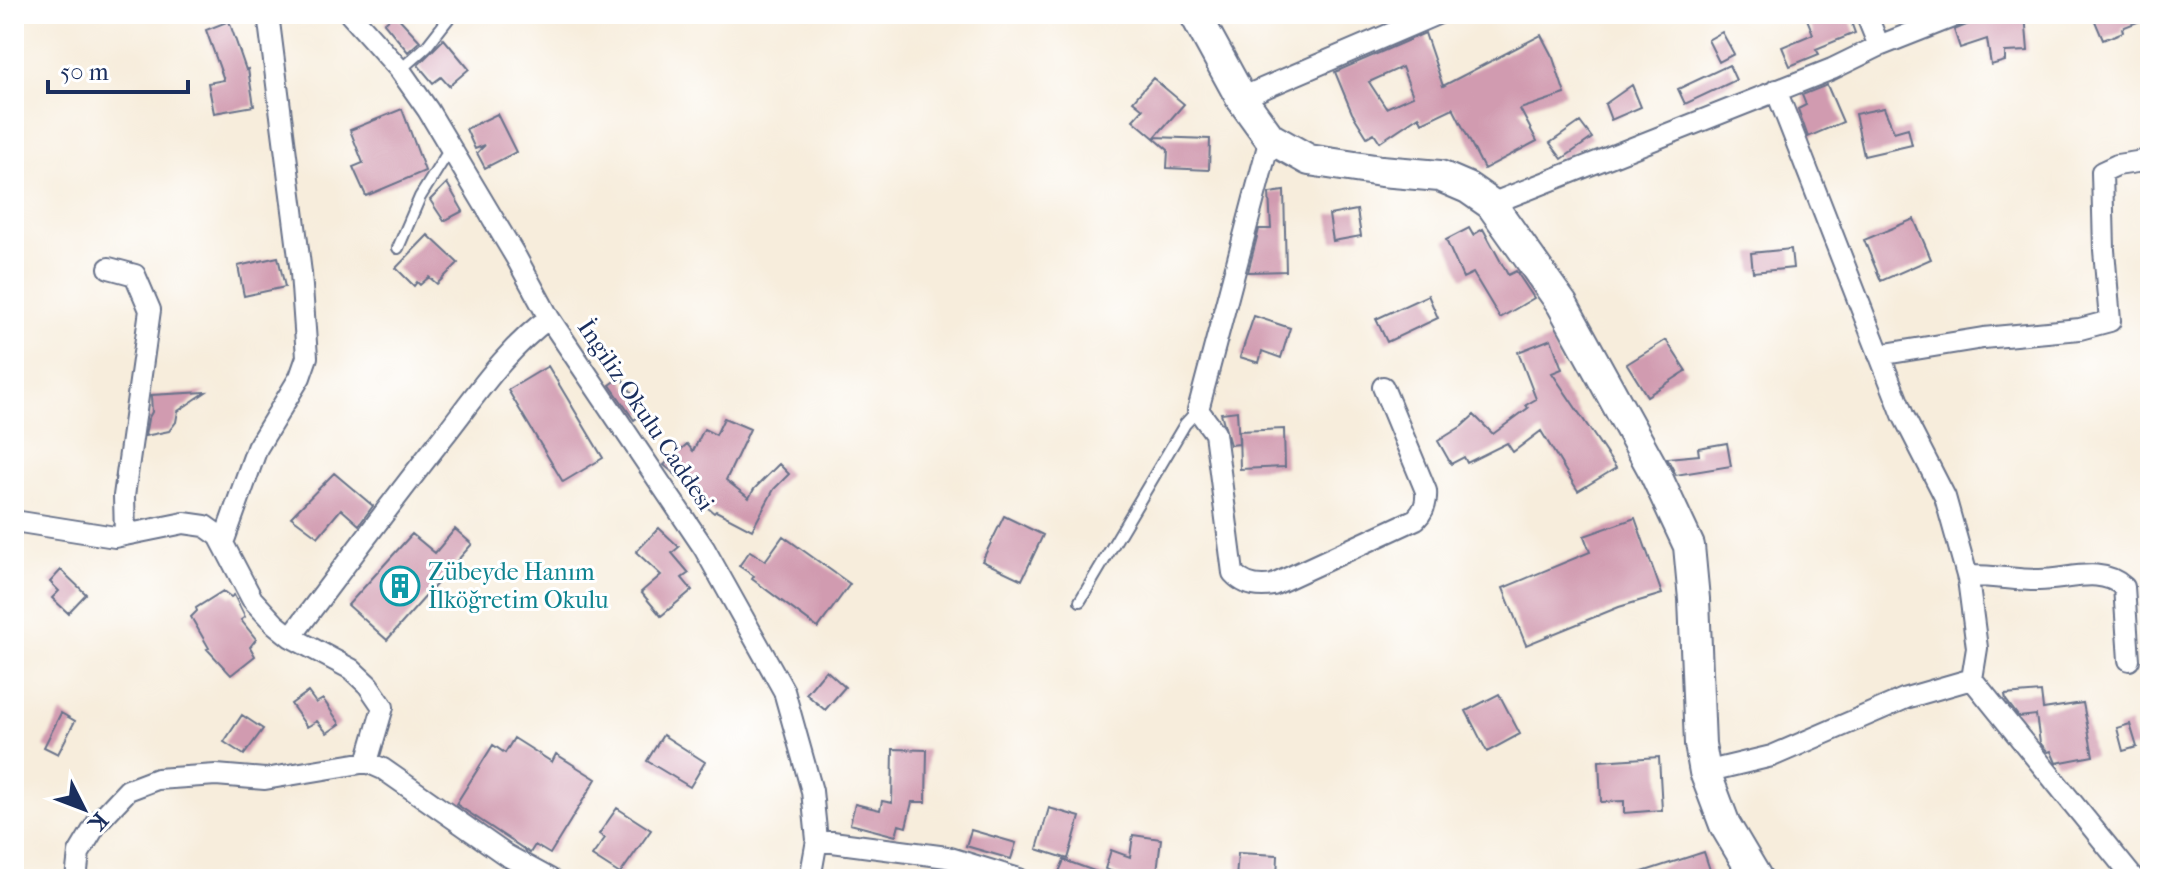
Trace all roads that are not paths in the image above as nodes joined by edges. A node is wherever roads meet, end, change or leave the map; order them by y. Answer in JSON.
{"nodes":[{"id":1,"x":268,"y":14,"type":"edge"},
{"id":2,"x":350,"y":14,"type":"edge"},
{"id":3,"x":452,"y":14,"type":"edge"},
{"id":4,"x":1195,"y":14,"type":"edge"},
{"id":5,"x":1437,"y":14,"type":"edge"},
{"id":6,"x":1866,"y":14,"type":"edge"},
{"id":7,"x":1960,"y":14,"type":"edge"},
{"id":8,"x":1879,"y":46,"type":"junction"},
{"id":9,"x":400,"y":70,"type":"junction"},
{"id":10,"x":1776,"y":90,"type":"junction"},
{"id":11,"x":1241,"y":98,"type":"junction"},
{"id":12,"x":1270,"y":138,"type":"junction"},
{"id":13,"x":450,"y":149,"type":"junction"},
{"id":14,"x":2150,"y":160,"type":"edge"},
{"id":15,"x":1491,"y":204,"type":"junction"},
{"id":16,"x":398,"y":248,"type":"dead end"},
{"id":17,"x":109,"y":268,"type":"dead end"},
{"id":18,"x":549,"y":318,"type":"junction"},
{"id":19,"x":1879,"y":355,"type":"junction"},
{"id":20,"x":1383,"y":387,"type":"dead end"},
{"id":21,"x":1198,"y":410,"type":"junction"},
{"id":22,"x":14,"y":521,"type":"edge"},
{"id":23,"x":125,"y":535,"type":"junction"},
{"id":24,"x":223,"y":543,"type":"junction"},
{"id":25,"x":1967,"y":576,"type":"junction"},
{"id":26,"x":1080,"y":601,"type":"dead end"},
{"id":27,"x":291,"y":637,"type":"junction"},
{"id":28,"x":2129,"y":660,"type":"dead end"},
{"id":29,"x":1972,"y":679,"type":"junction"},
{"id":30,"x":367,"y":762,"type":"junction"},
{"id":31,"x":1705,"y":772,"type":"junction"},
{"id":32,"x":817,"y":840,"type":"junction"},
{"id":33,"x":76,"y":879,"type":"edge"},
{"id":34,"x":550,"y":879,"type":"edge"},
{"id":35,"x":810,"y":879,"type":"edge"},
{"id":36,"x":1019,"y":879,"type":"edge"},
{"id":37,"x":1757,"y":879,"type":"edge"},
{"id":38,"x":2134,"y":879,"type":"edge"}],
"edges":[{"from":1,"to":24,"type":"street"},
{"from":2,"to":9,"type":"street","name":"İngiliz Okulu Caddesi"},
{"from":3,"to":9,"type":"lane"},
{"from":4,"to":11,"type":"street"},
{"from":5,"to":11,"type":"street"},
{"from":6,"to":8,"type":"street"},
{"from":7,"to":8,"type":"street"},
{"from":8,"to":10,"type":"street"},
{"from":9,"to":13,"type":"street","name":"İngiliz Okulu Caddesi"},
{"from":10,"to":15,"type":"street"},
{"from":10,"to":19,"type":"street"},
{"from":11,"to":12,"type":"street"},
{"from":12,"to":15,"type":"street"},
{"from":12,"to":21,"type":"street"},
{"from":13,"to":16,"type":"lane"},
{"from":13,"to":18,"type":"street","name":"İngiliz Okulu Caddesi"},
{"from":14,"to":19,"type":"street"},
{"from":15,"to":31,"type":"street"},
{"from":17,"to":23,"type":"street"},
{"from":18,"to":27,"type":"street"},
{"from":18,"to":32,"type":"street","name":"İngiliz Okulu Caddesi"},
{"from":19,"to":25,"type":"street"},
{"from":20,"to":21,"type":"street"},
{"from":21,"to":26,"type":"lane"},
{"from":22,"to":23,"type":"street"},
{"from":23,"to":24,"type":"street"},
{"from":24,"to":27,"type":"street"},
{"from":25,"to":28,"type":"street"},
{"from":25,"to":29,"type":"street"},
{"from":27,"to":30,"type":"street"},
{"from":29,"to":31,"type":"street"},
{"from":29,"to":38,"type":"street"},
{"from":30,"to":33,"type":"street"},
{"from":30,"to":34,"type":"street"},
{"from":31,"to":37,"type":"street"},
{"from":32,"to":35,"type":"street","name":"İngiliz Okulu Caddesi"},
{"from":32,"to":36,"type":"street"}]}
